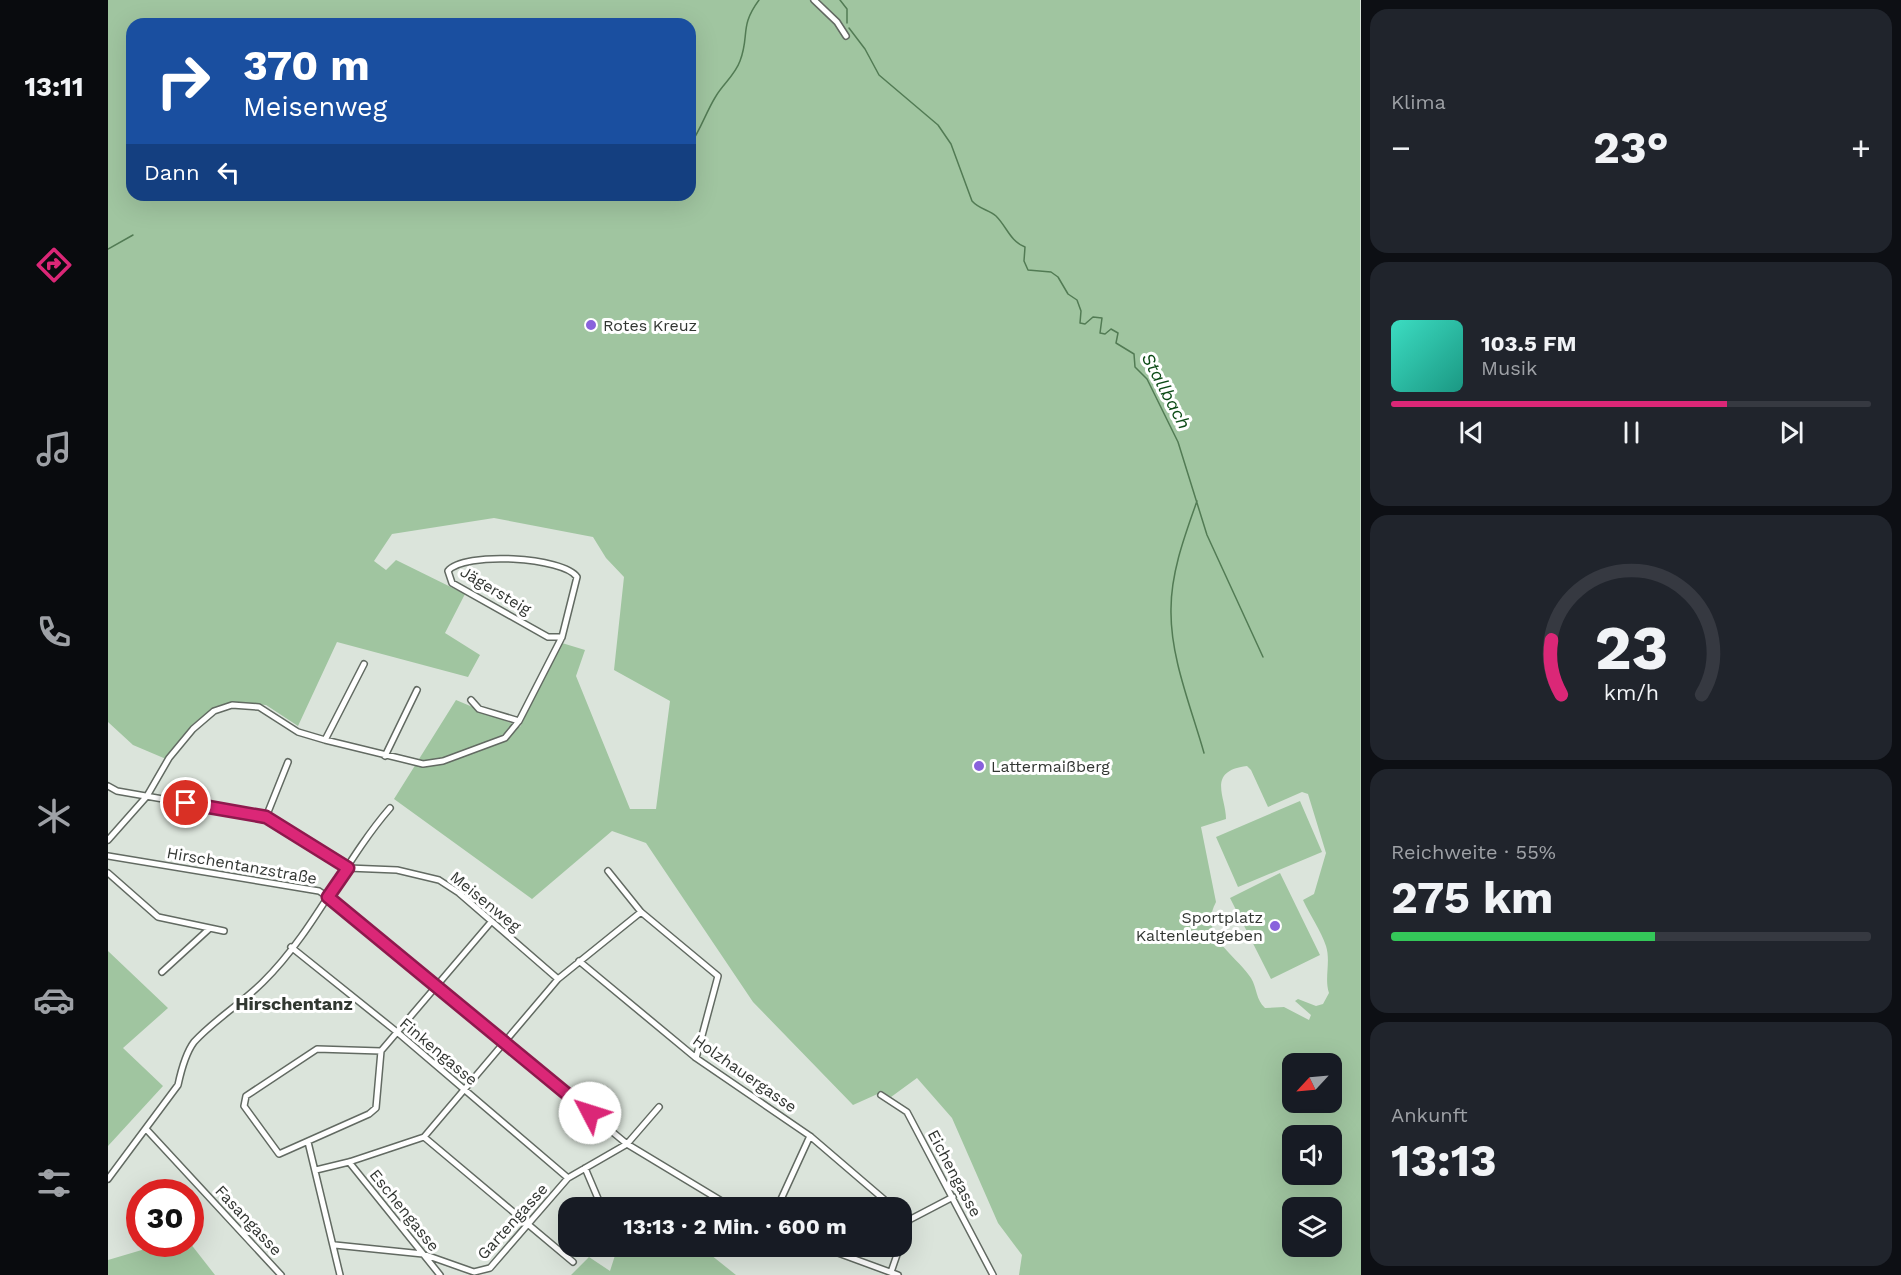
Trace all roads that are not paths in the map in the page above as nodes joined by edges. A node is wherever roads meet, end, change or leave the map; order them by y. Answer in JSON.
{"nodes":[{"id":1,"x":814,"y":0,"type":"edge"},
{"id":2,"x":846,"y":36,"type":"dead end"},
{"id":3,"x":562,"y":637,"type":"junction"},
{"id":4,"x":364,"y":664,"type":"dead end"},
{"id":5,"x":417,"y":690,"type":"dead end"},
{"id":6,"x":471,"y":700,"type":"dead end"},
{"id":7,"x":519,"y":721,"type":"junction"},
{"id":8,"x":325,"y":740,"type":"junction"},
{"id":9,"x":385,"y":756,"type":"junction"},
{"id":10,"x":288,"y":762,"type":"dead end"},
{"id":11,"x":108,"y":786,"type":"edge"},
{"id":12,"x":147,"y":796,"type":"junction"},
{"id":13,"x":390,"y":808,"type":"dead end"},
{"id":14,"x":266,"y":817,"type":"junction"},
{"id":15,"x":108,"y":840,"type":"edge"},
{"id":16,"x":108,"y":856,"type":"edge"},
{"id":17,"x":348,"y":868,"type":"junction"},
{"id":18,"x":608,"y":871,"type":"dead end"},
{"id":19,"x":108,"y":873,"type":"edge"},
{"id":20,"x":328,"y":897,"type":"junction"},
{"id":21,"x":641,"y":912,"type":"junction"},
{"id":22,"x":491,"y":922,"type":"junction"},
{"id":23,"x":209,"y":929,"type":"junction"},
{"id":24,"x":224,"y":931,"type":"dead end"},
{"id":25,"x":291,"y":947,"type":"junction"},
{"id":26,"x":579,"y":961,"type":"junction"},
{"id":27,"x":162,"y":972,"type":"dead end"},
{"id":28,"x":558,"y":980,"type":"junction"},
{"id":29,"x":437,"y":985,"type":"junction"},
{"id":30,"x":397,"y":1032,"type":"junction"},
{"id":31,"x":505,"y":1042,"type":"junction"},
{"id":32,"x":381,"y":1051,"type":"junction"},
{"id":33,"x":696,"y":1058,"type":"junction"},
{"id":34,"x":465,"y":1090,"type":"junction"},
{"id":35,"x":881,"y":1095,"type":"dead end"},
{"id":36,"x":659,"y":1107,"type":"dead end"},
{"id":37,"x":147,"y":1130,"type":"junction"},
{"id":38,"x":810,"y":1136,"type":"junction"},
{"id":39,"x":424,"y":1137,"type":"junction"},
{"id":40,"x":308,"y":1142,"type":"junction"},
{"id":41,"x":627,"y":1144,"type":"junction"},
{"id":42,"x":349,"y":1162,"type":"junction"},
{"id":43,"x":585,"y":1168,"type":"junction"},
{"id":44,"x":316,"y":1170,"type":"junction"},
{"id":45,"x":568,"y":1178,"type":"junction"},
{"id":46,"x":108,"y":1179,"type":"edge"},
{"id":47,"x":597,"y":1197,"type":"edge"},
{"id":48,"x":715,"y":1197,"type":"edge"},
{"id":49,"x":782,"y":1197,"type":"edge"},
{"id":50,"x":881,"y":1197,"type":"edge"},
{"id":51,"x":953,"y":1197,"type":"junction"},
{"id":52,"x":912,"y":1218,"type":"edge"},
{"id":53,"x":528,"y":1225,"type":"junction"},
{"id":54,"x":335,"y":1245,"type":"junction"},
{"id":55,"x":423,"y":1254,"type":"junction"},
{"id":56,"x":849,"y":1257,"type":"edge"},
{"id":57,"x":896,"y":1257,"type":"edge"},
{"id":58,"x":573,"y":1262,"type":"dead end"},
{"id":59,"x":891,"y":1272,"type":"junction"},
{"id":60,"x":281,"y":1275,"type":"edge"},
{"id":61,"x":340,"y":1275,"type":"edge"},
{"id":62,"x":440,"y":1275,"type":"edge"},
{"id":63,"x":898,"y":1275,"type":"edge"},
{"id":64,"x":993,"y":1275,"type":"edge"}],
"edges":[{"from":1,"to":2,"type":"street"},
{"from":3,"to":3,"type":"street","name":"Jägersteig"},
{"from":3,"to":7,"type":"street"},
{"from":4,"to":8,"type":"street"},
{"from":5,"to":9,"type":"street"},
{"from":6,"to":7,"type":"street"},
{"from":7,"to":9,"type":"street"},
{"from":8,"to":9,"type":"street"},
{"from":8,"to":12,"type":"street"},
{"from":10,"to":14,"type":"street"},
{"from":11,"to":12,"type":"street","name":"Meisenweg"},
{"from":12,"to":14,"type":"street","name":"Meisenweg"},
{"from":12,"to":15,"type":"street"},
{"from":13,"to":17,"type":"street"},
{"from":14,"to":17,"type":"street","name":"Meisenweg"},
{"from":16,"to":20,"type":"street","name":"Hirschentanzstraße"},
{"from":17,"to":20,"type":"street"},
{"from":17,"to":22,"type":"street","name":"Meisenweg"},
{"from":18,"to":21,"type":"street"},
{"from":19,"to":23,"type":"street"},
{"from":20,"to":25,"type":"street"},
{"from":20,"to":29,"type":"street","name":"Hirschentanzstraße"},
{"from":21,"to":26,"type":"street"},
{"from":21,"to":33,"type":"street"},
{"from":22,"to":28,"type":"street","name":"Meisenweg"},
{"from":22,"to":29,"type":"street"},
{"from":23,"to":24,"type":"street"},
{"from":23,"to":27,"type":"street"},
{"from":25,"to":30,"type":"street","name":"Finkengasse"},
{"from":25,"to":37,"type":"street"},
{"from":26,"to":28,"type":"street"},
{"from":26,"to":33,"type":"street","name":"Holzhauergasse"},
{"from":28,"to":31,"type":"street"},
{"from":29,"to":30,"type":"street"},
{"from":29,"to":31,"type":"street","name":"Hirschentanzstraße"},
{"from":30,"to":32,"type":"street"},
{"from":30,"to":34,"type":"street","name":"Finkengasse"},
{"from":31,"to":34,"type":"street"},
{"from":31,"to":41,"type":"street","name":"Hirschentanzstraße"},
{"from":32,"to":40,"type":"street"},
{"from":32,"to":40,"type":"street"},
{"from":33,"to":38,"type":"street","name":"Holzhauergasse"},
{"from":34,"to":39,"type":"street"},
{"from":34,"to":45,"type":"street","name":"Finkengasse"},
{"from":35,"to":51,"type":"street","name":"Eichengasse"},
{"from":36,"to":41,"type":"street","name":"Gartengasse"},
{"from":37,"to":46,"type":"street"},
{"from":37,"to":60,"type":"street","name":"Fasangasse"},
{"from":38,"to":49,"type":"street"},
{"from":38,"to":50,"type":"street","name":"Holzhauergasse"},
{"from":39,"to":42,"type":"street"},
{"from":39,"to":53,"type":"street"},
{"from":40,"to":44,"type":"street"},
{"from":41,"to":43,"type":"street","name":"Gartengasse"},
{"from":41,"to":48,"type":"street","name":"Hirschentanzstraße"},
{"from":42,"to":44,"type":"street"},
{"from":42,"to":55,"type":"street","name":"Eschengasse"},
{"from":43,"to":45,"type":"street","name":"Gartengasse"},
{"from":43,"to":47,"type":"street"},
{"from":44,"to":54,"type":"street"},
{"from":45,"to":53,"type":"street","name":"Gartengasse"},
{"from":51,"to":52,"type":"street"},
{"from":51,"to":64,"type":"street","name":"Eichengasse"},
{"from":53,"to":55,"type":"street","name":"Gartengasse"},
{"from":53,"to":58,"type":"street"},
{"from":54,"to":55,"type":"street","name":"Gartengasse"},
{"from":54,"to":61,"type":"street"},
{"from":55,"to":62,"type":"street","name":"Eschengasse"},
{"from":56,"to":59,"type":"street"},
{"from":57,"to":59,"type":"street"},
{"from":59,"to":63,"type":"street"}]}
